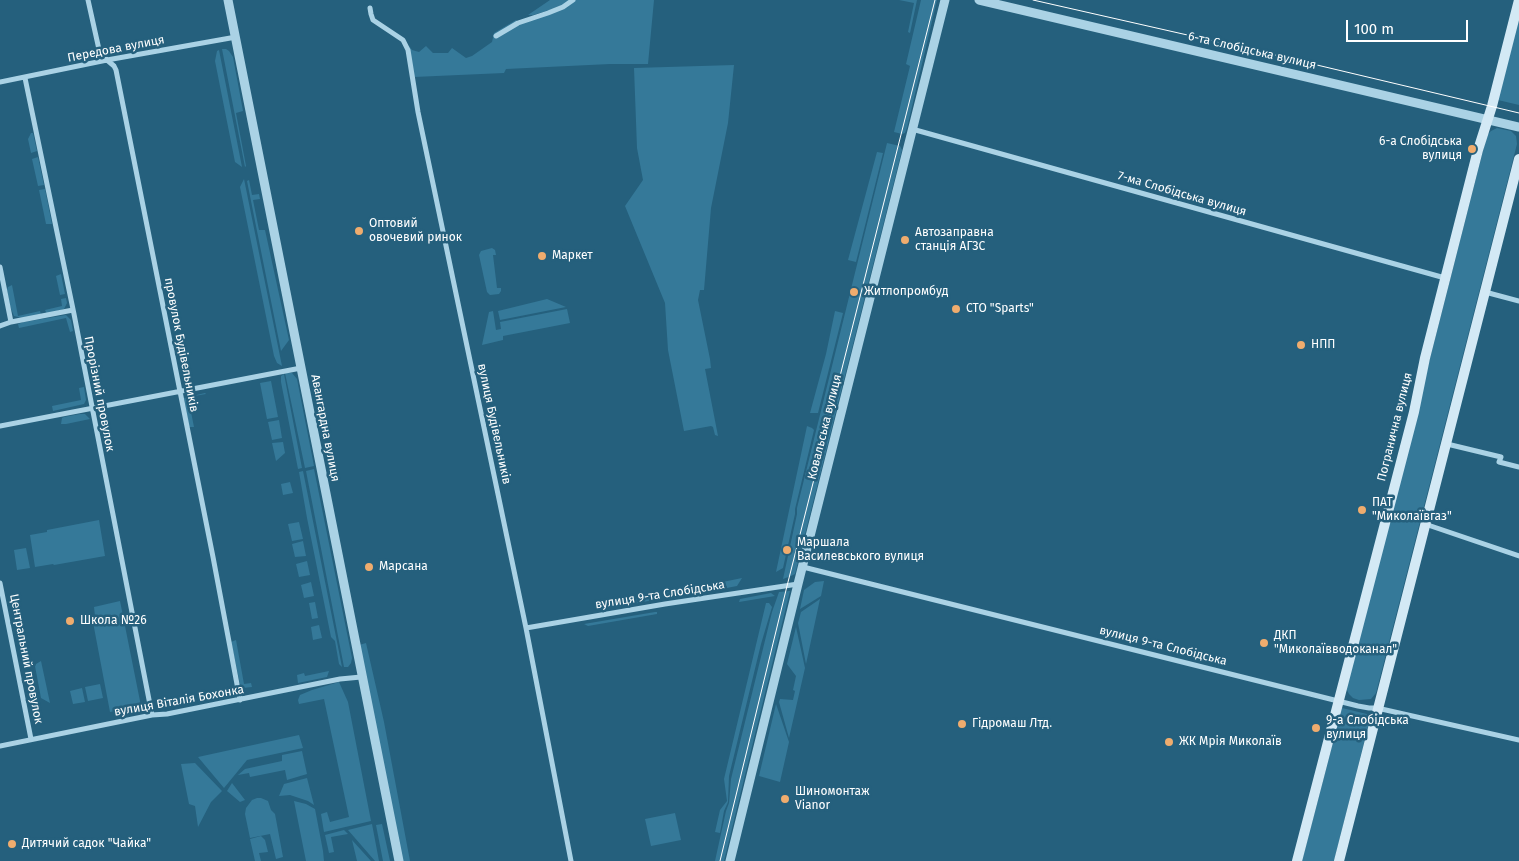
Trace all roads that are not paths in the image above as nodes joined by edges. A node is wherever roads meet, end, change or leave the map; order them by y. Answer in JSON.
{"nodes":[{"id":1,"x":88,"y":0,"type":"edge"},
{"id":2,"x":228,"y":0,"type":"edge"},
{"id":3,"x":573,"y":0,"type":"edge"},
{"id":4,"x":945,"y":0,"type":"edge"},
{"id":5,"x":979,"y":0,"type":"edge"},
{"id":6,"x":1519,"y":0,"type":"edge"},
{"id":7,"x":370,"y":8,"type":"dead end"},
{"id":8,"x":496,"y":36,"type":"dead end"},
{"id":9,"x":236,"y":37,"type":"junction"},
{"id":10,"x":107,"y":60,"type":"junction"},
{"id":11,"x":25,"y":78,"type":"junction"},
{"id":12,"x":0,"y":82,"type":"edge"},
{"id":13,"x":1488,"y":119,"type":"junction"},
{"id":14,"x":1519,"y":127,"type":"edge"},
{"id":15,"x":912,"y":129,"type":"junction"},
{"id":16,"x":1519,"y":159,"type":"edge"},
{"id":17,"x":0,"y":267,"type":"edge"},
{"id":18,"x":1446,"y":278,"type":"junction"},
{"id":19,"x":1485,"y":292,"type":"junction"},
{"id":20,"x":1519,"y":301,"type":"edge"},
{"id":21,"x":73,"y":310,"type":"junction"},
{"id":22,"x":11,"y":322,"type":"junction"},
{"id":23,"x":0,"y":326,"type":"edge"},
{"id":24,"x":301,"y":368,"type":"junction"},
{"id":25,"x":180,"y":391,"type":"junction"},
{"id":26,"x":92,"y":407,"type":"junction"},
{"id":27,"x":0,"y":426,"type":"edge"},
{"id":28,"x":1447,"y":444,"type":"junction"},
{"id":29,"x":1519,"y":467,"type":"edge"},
{"id":30,"x":1425,"y":524,"type":"junction"},
{"id":31,"x":1519,"y":556,"type":"edge"},
{"id":32,"x":803,"y":566,"type":"junction"},
{"id":33,"x":0,"y":583,"type":"edge"},
{"id":34,"x":798,"y":584,"type":"junction"},
{"id":35,"x":526,"y":628,"type":"junction"},
{"id":36,"x":361,"y":677,"type":"junction"},
{"id":37,"x":240,"y":700,"type":"junction"},
{"id":38,"x":1338,"y":700,"type":"junction"},
{"id":39,"x":1378,"y":708,"type":"junction"},
{"id":40,"x":152,"y":715,"type":"junction"},
{"id":41,"x":31,"y":739,"type":"junction"},
{"id":42,"x":1519,"y":740,"type":"edge"},
{"id":43,"x":0,"y":746,"type":"edge"},
{"id":44,"x":399,"y":861,"type":"edge"},
{"id":45,"x":571,"y":861,"type":"edge"},
{"id":46,"x":730,"y":861,"type":"edge"},
{"id":47,"x":1297,"y":861,"type":"edge"},
{"id":48,"x":1339,"y":861,"type":"edge"}],
"edges":[{"from":1,"to":10,"type":"street","name":"провулок Будівельників"},
{"from":2,"to":9,"type":"street","name":"Авангардна вулиця"},
{"from":3,"to":8,"type":"street"},
{"from":4,"to":15,"type":"street","name":"Ковальська вулиця"},
{"from":5,"to":13,"type":"street","name":"6-та Слобідська вулиця"},
{"from":6,"to":13,"type":"main road","name":"Погранична вулиця"},
{"from":7,"to":35,"type":"street","name":"вулиця Будівельників"},
{"from":9,"to":10,"type":"street","name":"Передова вулиця"},
{"from":9,"to":24,"type":"street","name":"Авангардна вулиця"},
{"from":10,"to":11,"type":"street","name":"Передова вулиця"},
{"from":10,"to":25,"type":"street","name":"провулок Будівельників"},
{"from":11,"to":12,"type":"street","name":"Передова вулиця"},
{"from":11,"to":21,"type":"street","name":"Прорізний провулок"},
{"from":13,"to":14,"type":"street","name":"6-та Слобідська вулиця"},
{"from":13,"to":18,"type":"main road","name":"Погранична вулиця"},
{"from":15,"to":18,"type":"street","name":"7-ма Слобідська вулиця"},
{"from":15,"to":32,"type":"street","name":"Ковальська вулиця"},
{"from":16,"to":19,"type":"main road"},
{"from":17,"to":22,"type":"street"},
{"from":18,"to":38,"type":"main road","name":"Погранична вулиця"},
{"from":19,"to":20,"type":"street"},
{"from":19,"to":28,"type":"main road"},
{"from":21,"to":22,"type":"street"},
{"from":21,"to":26,"type":"street","name":"Прорізний провулок"},
{"from":22,"to":23,"type":"street"},
{"from":24,"to":25,"type":"street"},
{"from":24,"to":36,"type":"street","name":"Авангардна вулиця"},
{"from":25,"to":26,"type":"street"},
{"from":25,"to":37,"type":"street","name":"провулок Будівельників"},
{"from":26,"to":27,"type":"street"},
{"from":26,"to":40,"type":"street","name":"Прорізний провулок"},
{"from":28,"to":29,"type":"street"},
{"from":28,"to":30,"type":"main road"},
{"from":30,"to":31,"type":"street"},
{"from":30,"to":39,"type":"main road"},
{"from":32,"to":34,"type":"street","name":"Ковальська вулиця"},
{"from":32,"to":38,"type":"street","name":"вулиця 9-та Слобідська"},
{"from":33,"to":41,"type":"street","name":"Центральний провулок"},
{"from":34,"to":35,"type":"street","name":"вулиця 9-та Слобідська"},
{"from":34,"to":46,"type":"street","name":"Ковальська вулиця"},
{"from":35,"to":45,"type":"street","name":"вулиця Будівельників"},
{"from":36,"to":37,"type":"street","name":"вулиця Віталія Бохонка"},
{"from":36,"to":44,"type":"street","name":"Авангардна вулиця"},
{"from":37,"to":40,"type":"street","name":"вулиця Віталія Бохонка"},
{"from":38,"to":39,"type":"street","name":"вулиця 9-та Слобідська"},
{"from":38,"to":47,"type":"main road","name":"Погранична вулиця"},
{"from":39,"to":42,"type":"street","name":"вулиця 9-та Слобідська"},
{"from":39,"to":48,"type":"main road"},
{"from":40,"to":41,"type":"street","name":"вулиця Віталія Бохонка"},
{"from":41,"to":43,"type":"street","name":"вулиця Віталія Бохонка"}]}
